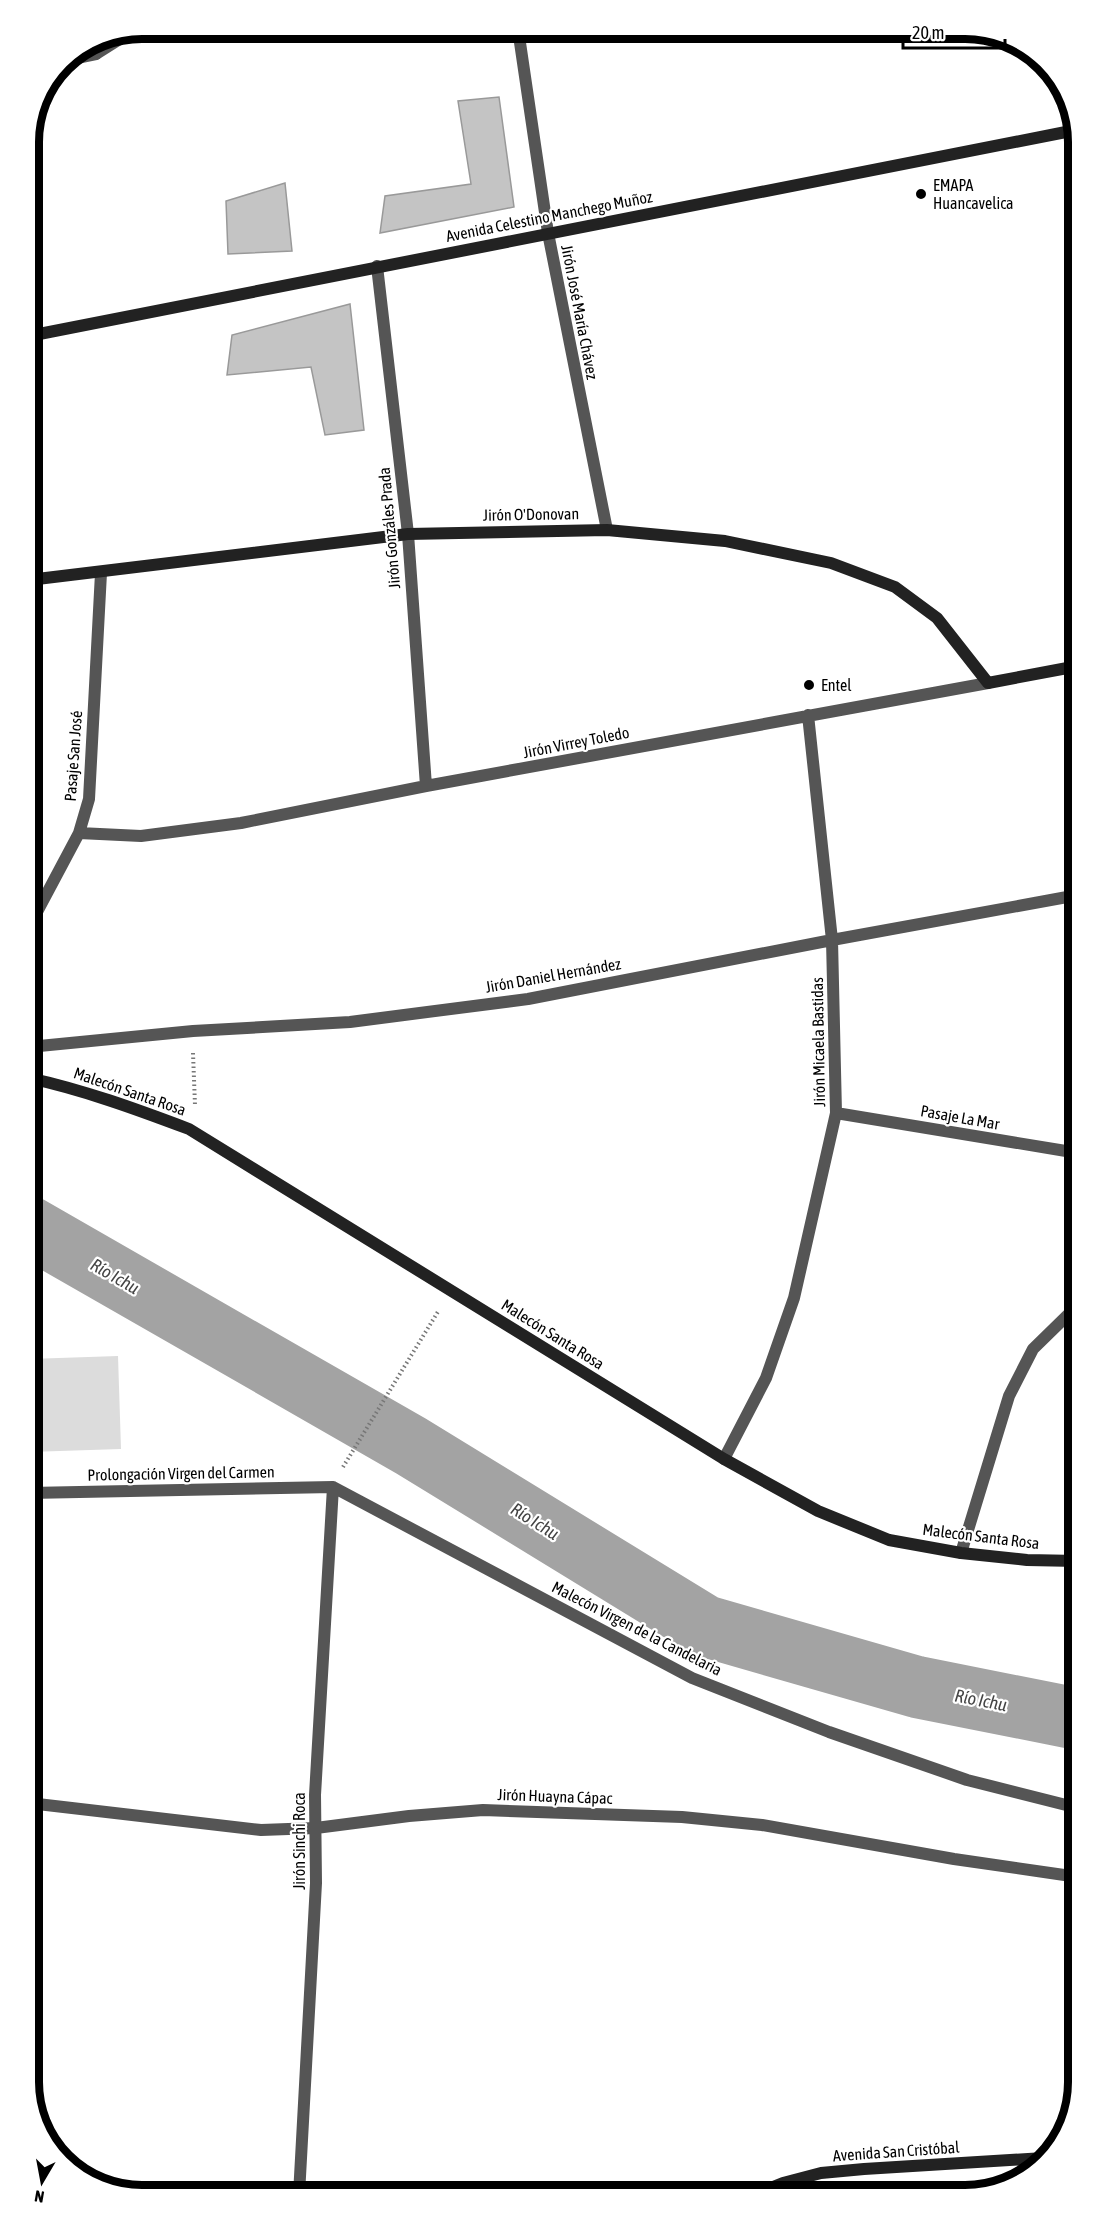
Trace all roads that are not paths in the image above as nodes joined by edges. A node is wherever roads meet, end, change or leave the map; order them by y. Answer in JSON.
{"nodes":[{"id":1,"x":519,"y":39,"type":"edge"},
{"id":2,"x":113,"y":43,"type":"edge"},
{"id":3,"x":96,"y":50,"type":"edge"},
{"id":4,"x":96,"y":54,"type":"junction"},
{"id":5,"x":85,"y":57,"type":"edge"},
{"id":6,"x":1067,"y":132,"type":"edge"},
{"id":7,"x":548,"y":233,"type":"junction"},
{"id":8,"x":377,"y":266,"type":"junction"},
{"id":9,"x":39,"y":334,"type":"edge"},
{"id":10,"x":607,"y":530,"type":"junction"},
{"id":11,"x":408,"y":534,"type":"junction"},
{"id":12,"x":101,"y":573,"type":"junction"},
{"id":13,"x":39,"y":579,"type":"edge"},
{"id":14,"x":1068,"y":668,"type":"edge"},
{"id":15,"x":988,"y":683,"type":"junction"},
{"id":16,"x":808,"y":715,"type":"junction"},
{"id":17,"x":426,"y":786,"type":"junction"},
{"id":18,"x":79,"y":833,"type":"junction"},
{"id":19,"x":1068,"y":897,"type":"edge"},
{"id":20,"x":39,"y":908,"type":"edge"},
{"id":21,"x":832,"y":940,"type":"junction"},
{"id":22,"x":39,"y":1046,"type":"edge"},
{"id":23,"x":39,"y":1080,"type":"edge"},
{"id":24,"x":836,"y":1113,"type":"junction"},
{"id":25,"x":1068,"y":1151,"type":"edge"},
{"id":26,"x":1068,"y":1315,"type":"edge"},
{"id":27,"x":724,"y":1459,"type":"junction"},
{"id":28,"x":333,"y":1486,"type":"junction"},
{"id":29,"x":39,"y":1493,"type":"edge"},
{"id":30,"x":961,"y":1553,"type":"junction"},
{"id":31,"x":1068,"y":1561,"type":"edge"},
{"id":32,"x":39,"y":1804,"type":"edge"},
{"id":33,"x":1068,"y":1805,"type":"edge"},
{"id":34,"x":316,"y":1828,"type":"junction"},
{"id":35,"x":1068,"y":1876,"type":"edge"},
{"id":36,"x":1033,"y":2159,"type":"edge"},
{"id":37,"x":783,"y":2183,"type":"joint"},
{"id":38,"x":299,"y":2185,"type":"edge"},
{"id":39,"x":778,"y":2185,"type":"edge"}],
"edges":[{"from":1,"to":7,"type":"street","name":"Jirón José María Chávez"},
{"from":2,"to":4,"type":"street"},
{"from":3,"to":4,"type":"street"},
{"from":4,"to":5,"type":"street"},
{"from":6,"to":7,"type":"main road","name":"Avenida Celestino Manchego Muñoz"},
{"from":7,"to":8,"type":"main road","name":"Avenida Celestino Manchego Muñoz"},
{"from":7,"to":10,"type":"street","name":"Jirón José María Chávez"},
{"from":8,"to":9,"type":"main road","name":"Avenida Celestino Manchego Muñoz"},
{"from":8,"to":11,"type":"street","name":"Jirón Gonzáles Prada"},
{"from":10,"to":11,"type":"main road","name":"Jirón O'Donovan"},
{"from":10,"to":15,"type":"main road","name":"Jirón O'Donovan"},
{"from":11,"to":12,"type":"main road","name":"Jirón O'Donovan"},
{"from":11,"to":17,"type":"street","name":"Jirón Gonzáles Prada"},
{"from":12,"to":13,"type":"main road","name":"Jirón O'Donovan"},
{"from":12,"to":18,"type":"street","name":"Pasaje San José"},
{"from":14,"to":15,"type":"main road","name":"Jirón Virrey Toledo"},
{"from":15,"to":16,"type":"street","name":"Jirón Virrey Toledo"},
{"from":16,"to":17,"type":"street","name":"Jirón Virrey Toledo"},
{"from":16,"to":21,"type":"street","name":"Jirón Micaela Bastidas"},
{"from":17,"to":18,"type":"street","name":"Jirón Virrey Toledo"},
{"from":18,"to":20,"type":"street","name":"Pasaje San José"},
{"from":19,"to":21,"type":"street","name":"Jirón Daniel Hernández"},
{"from":21,"to":22,"type":"street","name":"Jirón Daniel Hernández"},
{"from":21,"to":24,"type":"street","name":"Jirón Micaela Bastidas"},
{"from":23,"to":27,"type":"main road","name":"Malecón Santa Rosa"},
{"from":24,"to":25,"type":"street","name":"Pasaje La Mar"},
{"from":24,"to":27,"type":"street","name":"Jirón Micaela Bastidas"},
{"from":26,"to":30,"type":"street"},
{"from":27,"to":30,"type":"main road","name":"Malecón Santa Rosa"},
{"from":28,"to":29,"type":"street","name":"Prolongación Virgen del Carmen"},
{"from":28,"to":33,"type":"street","name":"Malecón Virgen de la Candelaria"},
{"from":28,"to":34,"type":"street","name":"Jirón Sinchi Roca"},
{"from":30,"to":31,"type":"main road","name":"Malecón Santa Rosa"},
{"from":32,"to":34,"type":"street","name":"Jirón Huayna Cápac"},
{"from":34,"to":35,"type":"street","name":"Jirón Huayna Cápac"},
{"from":34,"to":38,"type":"street","name":"Jirón Sinchi Roca"},
{"from":36,"to":37,"type":"main road","name":"Avenida San Cristóbal"},
{"from":37,"to":39,"type":"main road","name":"Avenida San Cristóbal"}]}
